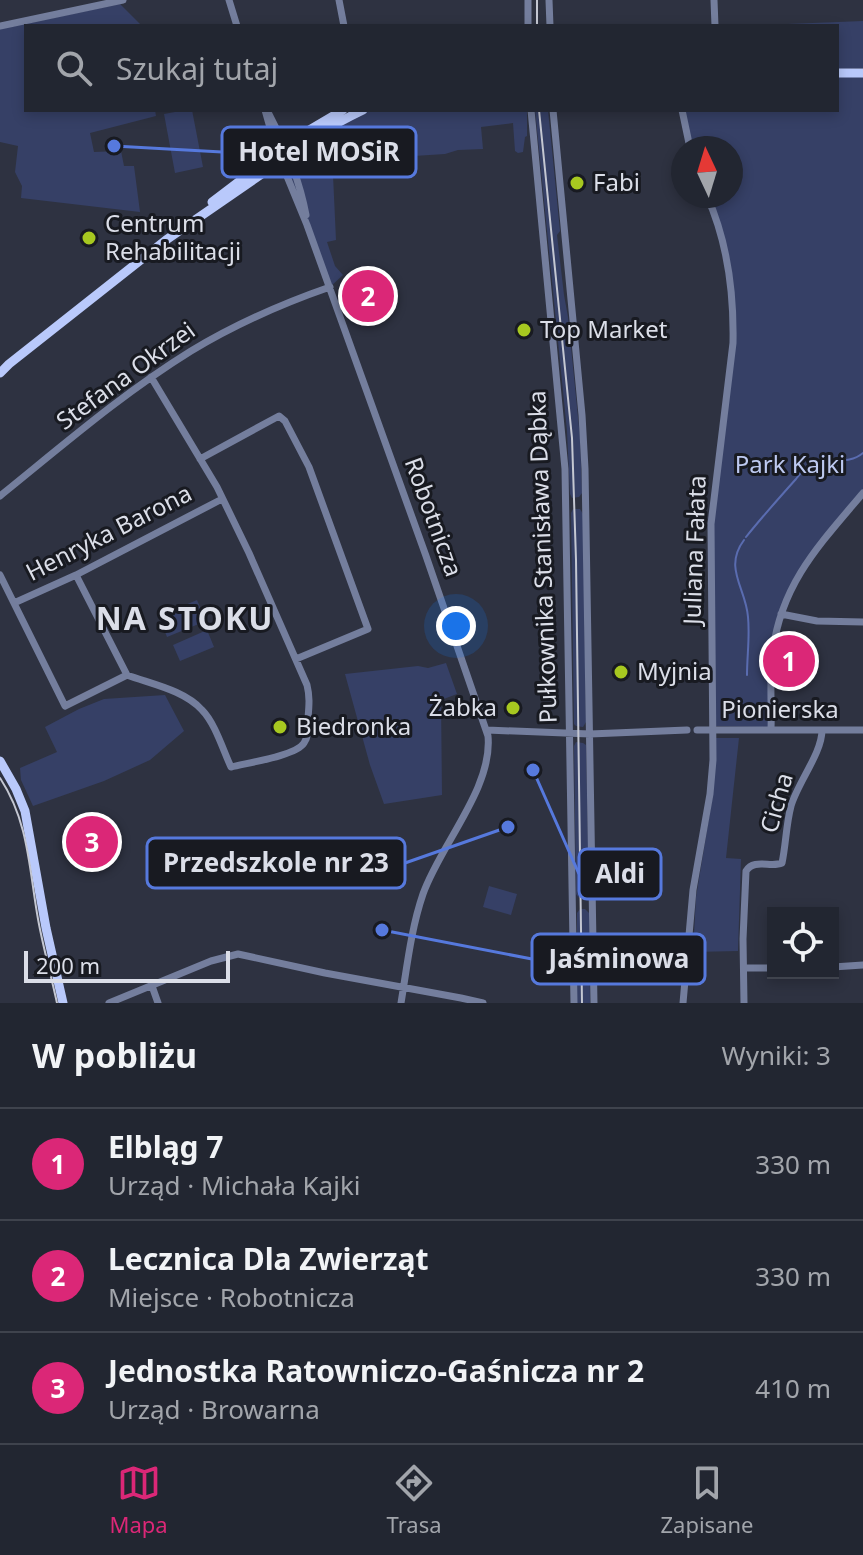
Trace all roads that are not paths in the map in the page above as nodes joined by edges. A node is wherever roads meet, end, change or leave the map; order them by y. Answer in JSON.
{"nodes":[{"id":1,"x":123,"y":0,"type":"edge"},
{"id":2,"x":229,"y":0,"type":"edge"},
{"id":3,"x":339,"y":0,"type":"edge"},
{"id":4,"x":528,"y":0,"type":"edge"},
{"id":5,"x":549,"y":0,"type":"edge"},
{"id":6,"x":714,"y":0,"type":"edge"},
{"id":7,"x":236,"y":24,"type":"edge"},
{"id":8,"x":344,"y":24,"type":"edge"},
{"id":9,"x":528,"y":24,"type":"edge"},
{"id":10,"x":550,"y":24,"type":"edge"},
{"id":11,"x":715,"y":24,"type":"edge"},
{"id":12,"x":0,"y":26,"type":"edge"},
{"id":13,"x":839,"y":73,"type":"edge"},
{"id":14,"x":863,"y":73,"type":"edge"},
{"id":15,"x":267,"y":112,"type":"edge"},
{"id":16,"x":339,"y":112,"type":"edge"},
{"id":17,"x":359,"y":112,"type":"edge"},
{"id":18,"x":531,"y":112,"type":"edge"},
{"id":19,"x":553,"y":112,"type":"edge"},
{"id":20,"x":682,"y":112,"type":"edge"},
{"id":21,"x":687,"y":136,"type":"edge"},
{"id":22,"x":282,"y":154,"type":"junction"},
{"id":23,"x":711,"y":208,"type":"edge"},
{"id":24,"x":330,"y":287,"type":"junction"},
{"id":25,"x":3,"y":369,"type":"edge"},
{"id":26,"x":151,"y":377,"type":"junction"},
{"id":27,"x":200,"y":459,"type":"junction"},
{"id":28,"x":863,"y":493,"type":"edge"},
{"id":29,"x":0,"y":496,"type":"edge"},
{"id":30,"x":222,"y":499,"type":"junction"},
{"id":31,"x":576,"y":503,"type":"junction"},
{"id":32,"x":0,"y":575,"type":"edge"},
{"id":33,"x":76,"y":575,"type":"junction"},
{"id":34,"x":14,"y":603,"type":"junction"},
{"id":35,"x":781,"y":614,"type":"junction"},
{"id":36,"x":863,"y":622,"type":"edge"},
{"id":37,"x":296,"y":659,"type":"junction"},
{"id":38,"x":127,"y":675,"type":"junction"},
{"id":39,"x":487,"y":730,"type":"junction"},
{"id":40,"x":713,"y":730,"type":"junction"},
{"id":41,"x":771,"y":730,"type":"junction"},
{"id":42,"x":822,"y":730,"type":"junction"},
{"id":43,"x":863,"y":730,"type":"edge"},
{"id":44,"x":569,"y":733,"type":"junction"},
{"id":45,"x":590,"y":734,"type":"junction"},
{"id":46,"x":0,"y":761,"type":"edge"},
{"id":47,"x":583,"y":904,"type":"junction"},
{"id":48,"x":863,"y":965,"type":"edge"},
{"id":49,"x":839,"y":967,"type":"edge"},
{"id":50,"x":744,"y":968,"type":"junction"},
{"id":51,"x":767,"y":968,"type":"edge"},
{"id":52,"x":152,"y":986,"type":"junction"},
{"id":53,"x":403,"y":988,"type":"junction"},
{"id":54,"x":63,"y":1003,"type":"edge"},
{"id":55,"x":109,"y":1003,"type":"edge"},
{"id":56,"x":158,"y":1003,"type":"edge"},
{"id":57,"x":401,"y":1003,"type":"edge"},
{"id":58,"x":483,"y":1003,"type":"edge"},
{"id":59,"x":574,"y":1003,"type":"edge"},
{"id":60,"x":594,"y":1003,"type":"edge"},
{"id":61,"x":683,"y":1003,"type":"edge"},
{"id":62,"x":744,"y":1003,"type":"edge"}],
"edges":[{"from":1,"to":12,"type":"street"},
{"from":2,"to":7,"type":"street"},
{"from":3,"to":8,"type":"street"},
{"from":4,"to":9,"type":"street"},
{"from":5,"to":10,"type":"street"},
{"from":6,"to":11,"type":"street"},
{"from":13,"to":14,"type":"main road"},
{"from":15,"to":22,"type":"street","name":"Robotnicza"},
{"from":16,"to":22,"type":"main road"},
{"from":17,"to":22,"type":"main road"},
{"from":18,"to":31,"type":"street","name":"Pułkownika Stanisława Dąbka"},
{"from":19,"to":31,"type":"street","name":"Pułkownika Stanisława Dąbka"},
{"from":20,"to":21,"type":"street"},
{"from":22,"to":24,"type":"street","name":"Robotnicza"},
{"from":22,"to":25,"type":"main road"},
{"from":23,"to":40,"type":"street","name":"Juliana Fałata"},
{"from":24,"to":26,"type":"street","name":"Stefana Okrzei"},
{"from":24,"to":39,"type":"street","name":"Robotnicza"},
{"from":26,"to":27,"type":"street"},
{"from":26,"to":29,"type":"street","name":"Stefana Okrzei"},
{"from":27,"to":30,"type":"street"},
{"from":27,"to":37,"type":"street"},
{"from":28,"to":35,"type":"street"},
{"from":30,"to":33,"type":"street","name":"Henryka Barona"},
{"from":30,"to":37,"type":"street"},
{"from":31,"to":44,"type":"street","name":"Pułkownika Stanisława Dąbka"},
{"from":31,"to":45,"type":"street","name":"Pułkownika Stanisława Dąbka"},
{"from":32,"to":34,"type":"street"},
{"from":33,"to":34,"type":"street","name":"Henryka Barona"},
{"from":33,"to":38,"type":"street"},
{"from":34,"to":38,"type":"street"},
{"from":35,"to":36,"type":"street"},
{"from":35,"to":41,"type":"street"},
{"from":37,"to":38,"type":"street"},
{"from":39,"to":44,"type":"street","name":"Pionierska"},
{"from":39,"to":53,"type":"street","name":"Robotnicza"},
{"from":40,"to":41,"type":"street","name":"Pionierska"},
{"from":40,"to":45,"type":"street","name":"Pionierska"},
{"from":40,"to":61,"type":"street","name":"Juliana Fałata"},
{"from":41,"to":42,"type":"street","name":"Pionierska"},
{"from":42,"to":43,"type":"street","name":"Pionierska"},
{"from":42,"to":50,"type":"street","name":"Cicha"},
{"from":44,"to":45,"type":"street","name":"Pionierska"},
{"from":44,"to":47,"type":"street","name":"Pułkownika Stanisława Dąbka"},
{"from":45,"to":47,"type":"street","name":"Pułkownika Stanisława Dąbka"},
{"from":46,"to":54,"type":"main road"},
{"from":47,"to":59,"type":"street","name":"Pułkownika Stanisława Dąbka"},
{"from":47,"to":60,"type":"street","name":"Pułkownika Stanisława Dąbka"},
{"from":48,"to":49,"type":"street"},
{"from":50,"to":51,"type":"street"},
{"from":50,"to":62,"type":"street","name":"Cicha"},
{"from":52,"to":53,"type":"street"},
{"from":52,"to":55,"type":"street"},
{"from":52,"to":56,"type":"street"},
{"from":53,"to":57,"type":"street","name":"Robotnicza"},
{"from":53,"to":58,"type":"street"}]}
